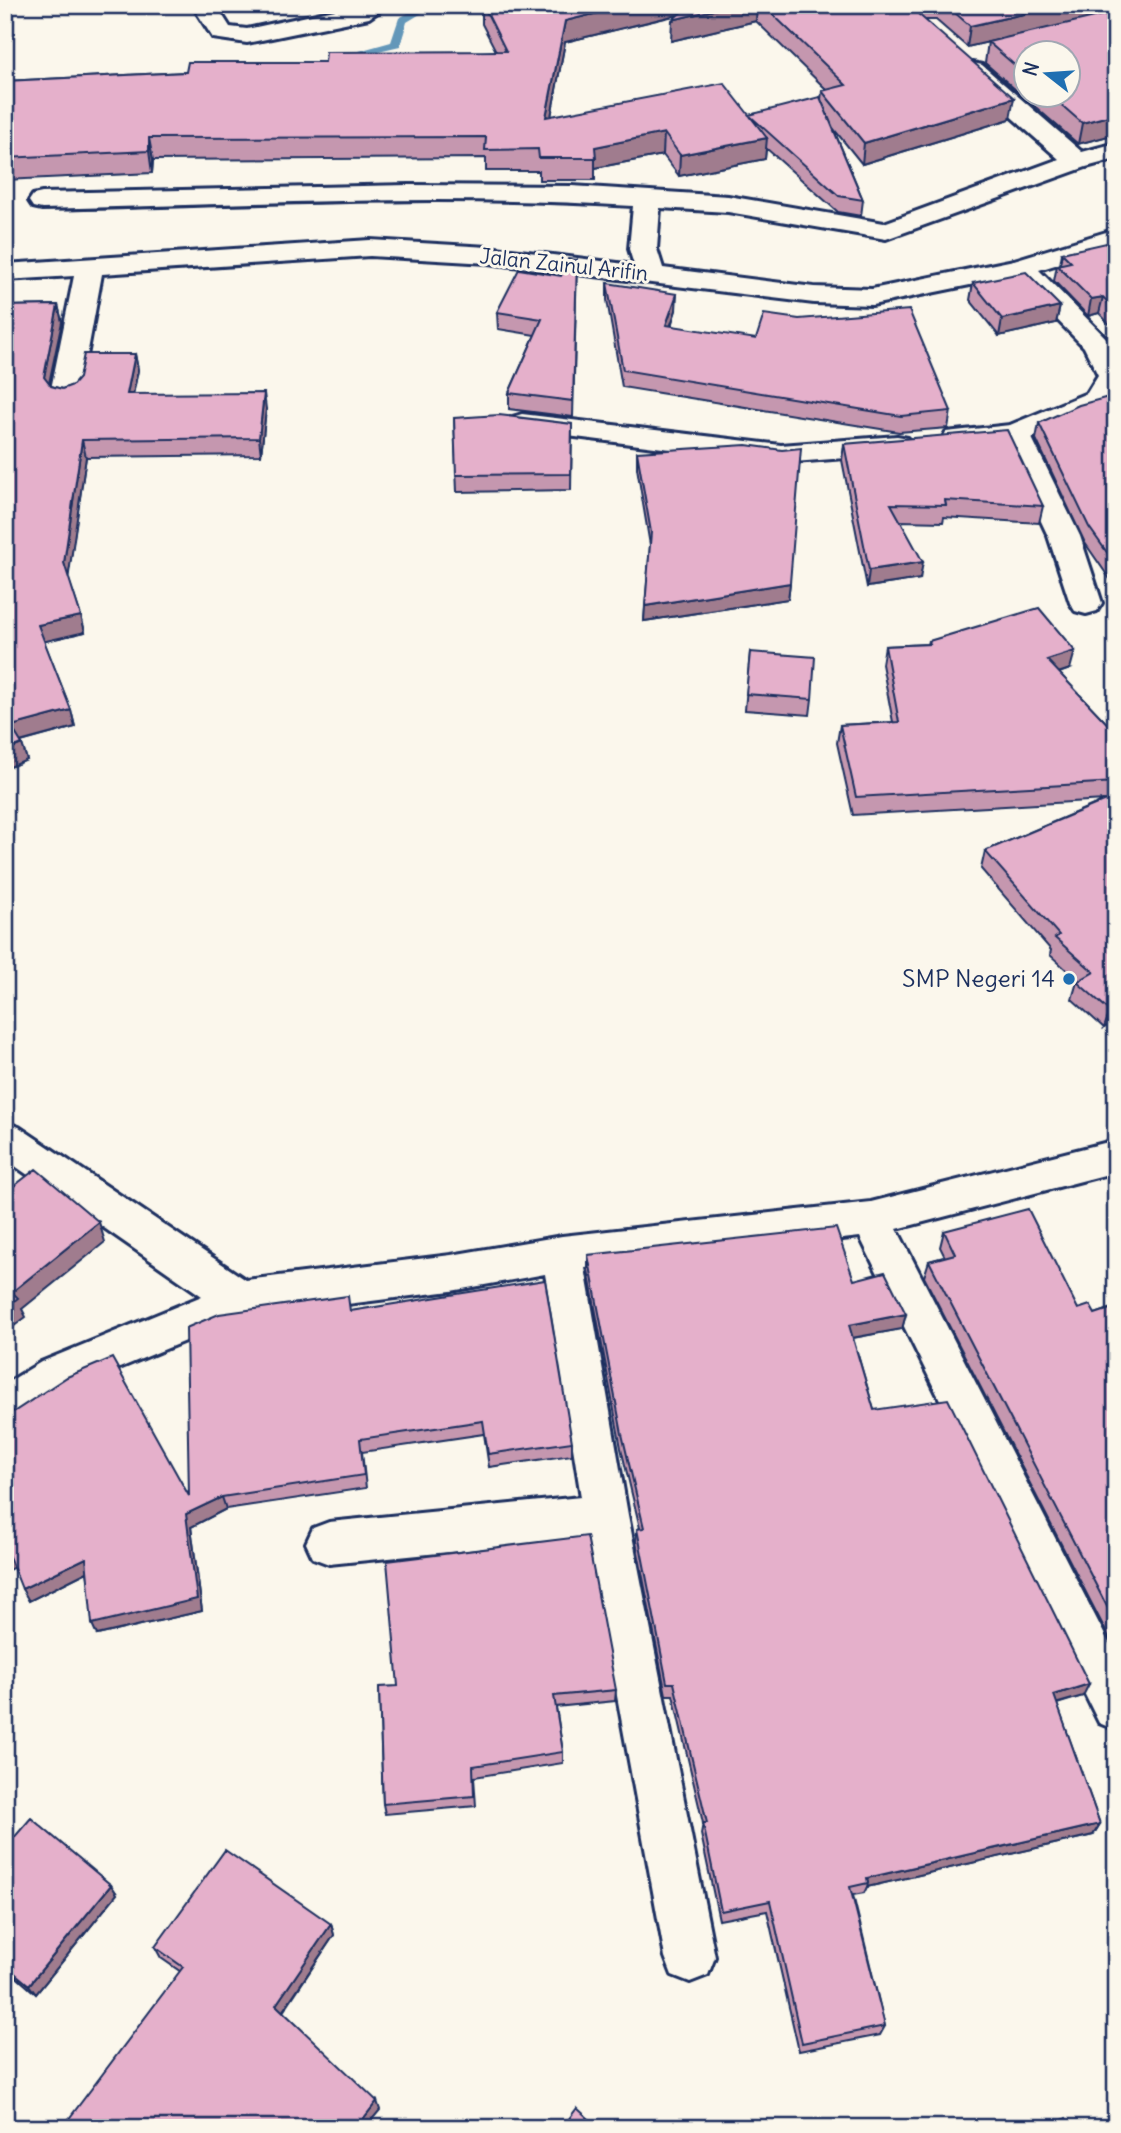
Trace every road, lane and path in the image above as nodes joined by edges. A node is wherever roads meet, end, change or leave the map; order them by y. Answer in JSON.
{"nodes":[{"id":1,"x":204,"y":5,"type":"edge"},
{"id":2,"x":376,"y":5,"type":"edge"},
{"id":3,"x":986,"y":53,"type":"edge"},
{"id":4,"x":1116,"y":151,"type":"edge"},
{"id":5,"x":1077,"y":161,"type":"junction"},
{"id":6,"x":648,"y":197,"type":"junction"},
{"id":7,"x":41,"y":201,"type":"dead end"},
{"id":8,"x":1116,"y":237,"type":"edge"},
{"id":9,"x":90,"y":265,"type":"junction"},
{"id":10,"x":1020,"y":267,"type":"junction"},
{"id":11,"x":5,"y":272,"type":"edge"},
{"id":12,"x":650,"y":275,"type":"junction"},
{"id":13,"x":65,"y":394,"type":"edge"},
{"id":14,"x":497,"y":420,"type":"edge"},
{"id":15,"x":1015,"y":434,"type":"junction"},
{"id":16,"x":1086,"y":603,"type":"dead end"},
{"id":17,"x":5,"y":1138,"type":"edge"},
{"id":18,"x":1116,"y":1156,"type":"edge"},
{"id":19,"x":871,"y":1219,"type":"junction"},
{"id":20,"x":562,"y":1253,"type":"junction"},
{"id":21,"x":240,"y":1299,"type":"junction"},
{"id":22,"x":5,"y":1408,"type":"edge"},
{"id":23,"x":606,"y":1515,"type":"junction"},
{"id":24,"x":329,"y":1543,"type":"dead end"},
{"id":25,"x":1116,"y":1707,"type":"edge"},
{"id":26,"x":690,"y":1957,"type":"dead end"}],
"edges":[{"from":1,"to":2,"type":"street"},
{"from":3,"to":5,"type":"street"},
{"from":4,"to":5,"type":"street"},
{"from":5,"to":6,"type":"street"},
{"from":6,"to":7,"type":"street"},
{"from":6,"to":12,"type":"street"},
{"from":8,"to":10,"type":"street","name":"Jalan Zainul Arifin"},
{"from":9,"to":11,"type":"street","name":"Jalan Zainul Arifin"},
{"from":9,"to":12,"type":"street","name":"Jalan Zainul Arifin"},
{"from":9,"to":13,"type":"street"},
{"from":10,"to":12,"type":"street","name":"Jalan Zainul Arifin"},
{"from":10,"to":15,"type":"street"},
{"from":14,"to":15,"type":"street"},
{"from":15,"to":16,"type":"street"},
{"from":17,"to":21,"type":"street"},
{"from":18,"to":19,"type":"street"},
{"from":19,"to":20,"type":"street"},
{"from":19,"to":25,"type":"street"},
{"from":20,"to":21,"type":"street"},
{"from":20,"to":23,"type":"street"},
{"from":21,"to":22,"type":"street"},
{"from":23,"to":24,"type":"street"},
{"from":23,"to":26,"type":"street"}]}
